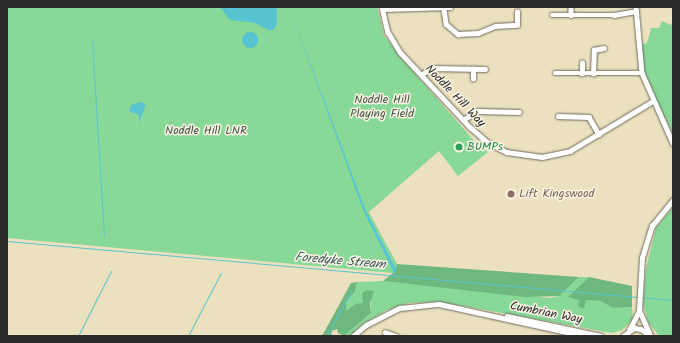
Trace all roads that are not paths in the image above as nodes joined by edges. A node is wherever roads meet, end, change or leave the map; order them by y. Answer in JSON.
{"nodes":[{"id":1,"x":450,"y":7,"type":"edge"},
{"id":2,"x":571,"y":7,"type":"edge"},
{"id":3,"x":382,"y":8,"type":"edge"},
{"id":4,"x":444,"y":9,"type":"junction"},
{"id":5,"x":636,"y":9,"type":"edge"},
{"id":6,"x":517,"y":12,"type":"dead end"},
{"id":7,"x":552,"y":15,"type":"dead end"},
{"id":8,"x":571,"y":15,"type":"junction"},
{"id":9,"x":604,"y":48,"type":"dead end"},
{"id":10,"x":582,"y":62,"type":"dead end"},
{"id":11,"x":473,"y":69,"type":"junction"},
{"id":12,"x":485,"y":69,"type":"dead end"},
{"id":13,"x":555,"y":73,"type":"dead end"},
{"id":14,"x":642,"y":73,"type":"junction"},
{"id":15,"x":582,"y":74,"type":"junction"},
{"id":16,"x":593,"y":74,"type":"junction"},
{"id":17,"x":422,"y":75,"type":"junction"},
{"id":18,"x":473,"y":79,"type":"dead end"},
{"id":19,"x":652,"y":101,"type":"junction"},
{"id":20,"x":519,"y":112,"type":"dead end"},
{"id":21,"x":558,"y":116,"type":"dead end"},
{"id":22,"x":463,"y":120,"type":"junction"},
{"id":23,"x":668,"y":131,"type":"junction"},
{"id":24,"x":599,"y":134,"type":"junction"},
{"id":25,"x":673,"y":136,"type":"edge"},
{"id":26,"x":673,"y":143,"type":"edge"},
{"id":27,"x":673,"y":200,"type":"edge"},
{"id":28,"x":639,"y":311,"type":"junction"},
{"id":29,"x":629,"y":330,"type":"junction"},
{"id":30,"x":564,"y":331,"type":"edge"},
{"id":31,"x":385,"y":332,"type":"dead end"},
{"id":32,"x":650,"y":335,"type":"edge"},
{"id":33,"x":353,"y":336,"type":"edge"},
{"id":34,"x":396,"y":336,"type":"edge"},
{"id":35,"x":584,"y":336,"type":"edge"},
{"id":36,"x":602,"y":336,"type":"edge"},
{"id":37,"x":622,"y":336,"type":"edge"}],
"edges":[{"from":1,"to":4,"type":"street"},
{"from":2,"to":8,"type":"street"},
{"from":3,"to":4,"type":"street"},
{"from":3,"to":17,"type":"street","name":"Noddle Hill Way"},
{"from":4,"to":6,"type":"street"},
{"from":5,"to":8,"type":"street"},
{"from":5,"to":14,"type":"street"},
{"from":7,"to":8,"type":"street"},
{"from":9,"to":16,"type":"street"},
{"from":10,"to":15,"type":"street"},
{"from":11,"to":12,"type":"street"},
{"from":11,"to":17,"type":"street"},
{"from":11,"to":18,"type":"street"},
{"from":13,"to":15,"type":"street"},
{"from":14,"to":16,"type":"street"},
{"from":14,"to":19,"type":"street"},
{"from":15,"to":16,"type":"street"},
{"from":17,"to":22,"type":"street","name":"Noddle Hill Way"},
{"from":19,"to":23,"type":"street"},
{"from":19,"to":24,"type":"street","name":"Noddle Hill Way"},
{"from":20,"to":22,"type":"street"},
{"from":21,"to":24,"type":"street"},
{"from":22,"to":24,"type":"street","name":"Noddle Hill Way"},
{"from":23,"to":25,"type":"street"},
{"from":23,"to":26,"type":"street"},
{"from":27,"to":28,"type":"street"},
{"from":28,"to":29,"type":"street"},
{"from":28,"to":32,"type":"street"},
{"from":29,"to":32,"type":"street"},
{"from":29,"to":37,"type":"street"},
{"from":30,"to":33,"type":"street","name":"Cumbrian Way"},
{"from":30,"to":35,"type":"street","name":"Cumbrian Way"},
{"from":30,"to":36,"type":"street","name":"Cumbrian Way"},
{"from":31,"to":34,"type":"street"}]}
